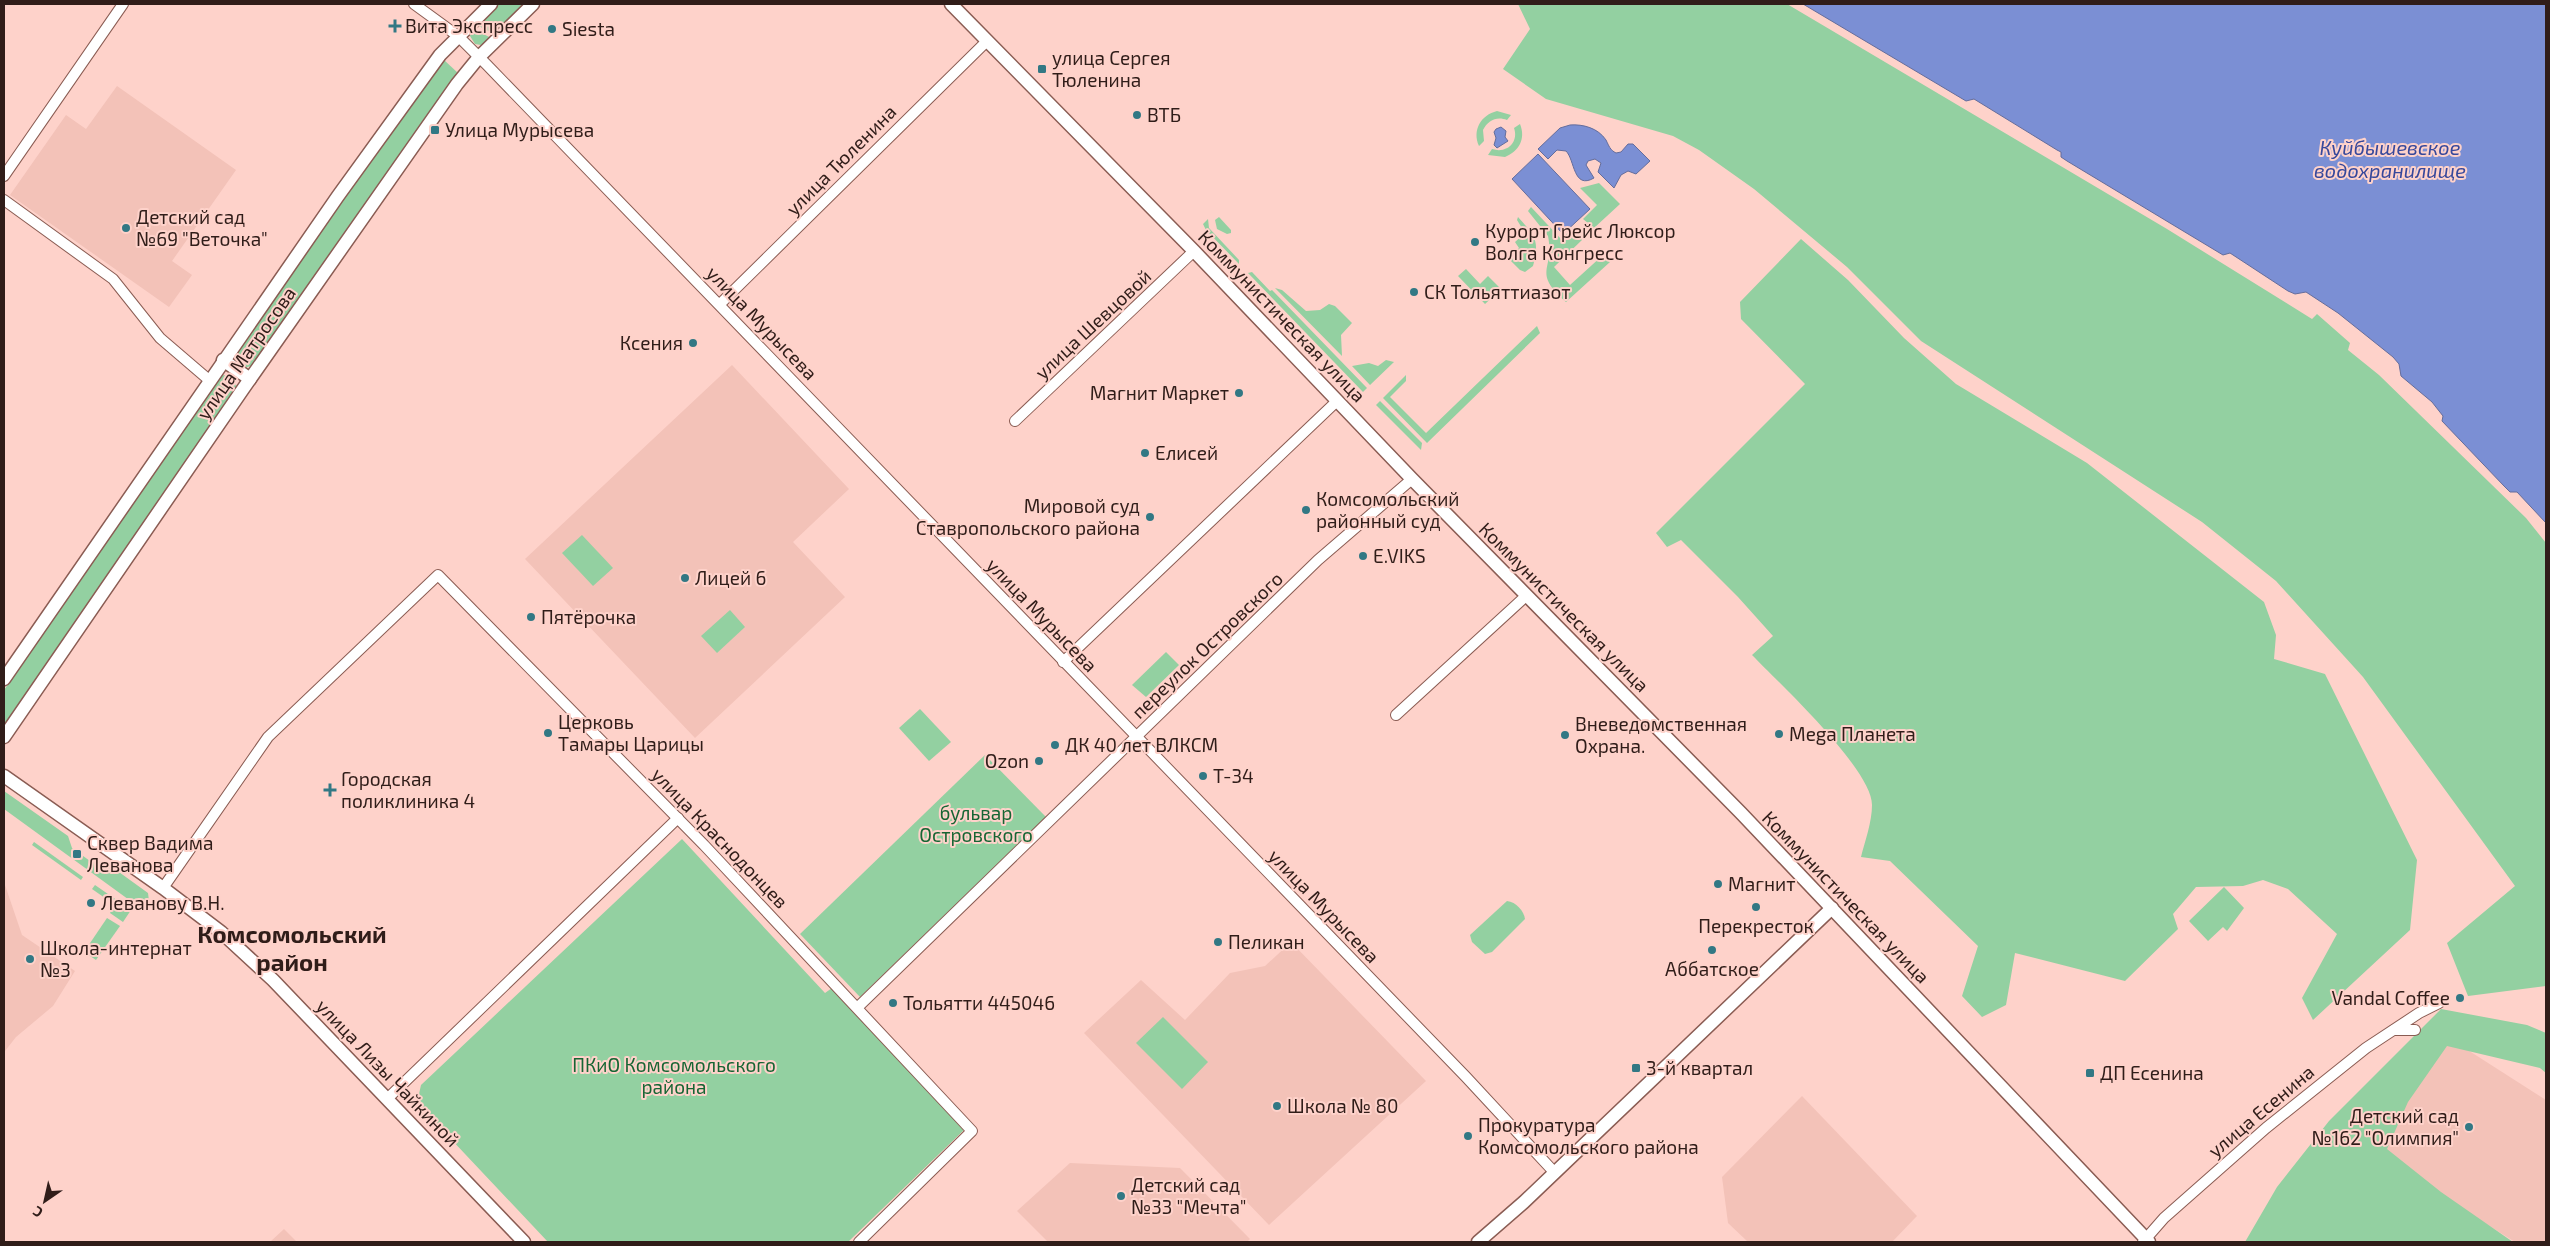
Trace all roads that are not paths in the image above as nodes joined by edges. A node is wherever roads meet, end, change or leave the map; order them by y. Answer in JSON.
{"nodes":[{"id":1,"x":123,"y":4,"type":"edge"},
{"id":2,"x":414,"y":4,"type":"edge"},
{"id":3,"x":491,"y":4,"type":"edge"},
{"id":4,"x":533,"y":4,"type":"edge"},
{"id":5,"x":951,"y":4,"type":"edge"},
{"id":6,"x":458,"y":36,"type":"junction"},
{"id":7,"x":987,"y":41,"type":"junction"},
{"id":8,"x":479,"y":57,"type":"junction"},
{"id":9,"x":4,"y":176,"type":"edge"},
{"id":10,"x":4,"y":200,"type":"edge"},
{"id":11,"x":1194,"y":251,"type":"junction"},
{"id":12,"x":720,"y":304,"type":"junction"},
{"id":13,"x":223,"y":360,"type":"junction"},
{"id":14,"x":250,"y":379,"type":"junction"},
{"id":15,"x":208,"y":380,"type":"junction"},
{"id":16,"x":1337,"y":401,"type":"junction"},
{"id":17,"x":1014,"y":421,"type":"dead end"},
{"id":18,"x":1412,"y":479,"type":"junction"},
{"id":19,"x":1526,"y":596,"type":"junction"},
{"id":20,"x":1064,"y":662,"type":"junction"},
{"id":21,"x":4,"y":679,"type":"edge"},
{"id":22,"x":1396,"y":715,"type":"dead end"},
{"id":23,"x":4,"y":737,"type":"edge"},
{"id":24,"x":1137,"y":737,"type":"junction"},
{"id":25,"x":4,"y":776,"type":"edge"},
{"id":26,"x":678,"y":818,"type":"junction"},
{"id":27,"x":163,"y":888,"type":"junction"},
{"id":28,"x":1832,"y":908,"type":"junction"},
{"id":29,"x":2439,"y":1003,"type":"dead end"},
{"id":30,"x":858,"y":1008,"type":"junction"},
{"id":31,"x":2393,"y":1030,"type":"junction"},
{"id":32,"x":2415,"y":1030,"type":"dead end"},
{"id":33,"x":387,"y":1099,"type":"junction"},
{"id":34,"x":1555,"y":1173,"type":"junction"},
{"id":35,"x":2146,"y":1241,"type":"edge"},
{"id":36,"x":524,"y":1242,"type":"edge"},
{"id":37,"x":859,"y":1242,"type":"edge"},
{"id":38,"x":1478,"y":1242,"type":"edge"}],
"edges":[{"from":1,"to":9,"type":"street"},
{"from":2,"to":6,"type":"street","name":"улица Мурысева"},
{"from":3,"to":6,"type":"main road","name":"улица Матросова"},
{"from":4,"to":8,"type":"main road","name":"улица Матросова"},
{"from":5,"to":7,"type":"main road","name":"Коммунистическая улица"},
{"from":6,"to":8,"type":"street","name":"улица Мурысева"},
{"from":6,"to":13,"type":"main road","name":"улица Матросова"},
{"from":7,"to":11,"type":"main road","name":"Коммунистическая улица"},
{"from":7,"to":12,"type":"street","name":"улица Тюленина"},
{"from":8,"to":12,"type":"street","name":"улица Мурысева"},
{"from":8,"to":14,"type":"main road","name":"улица Матросова"},
{"from":10,"to":15,"type":"street"},
{"from":11,"to":16,"type":"main road","name":"Коммунистическая улица"},
{"from":11,"to":17,"type":"street","name":"улица Шевцовой"},
{"from":12,"to":20,"type":"street","name":"улица Мурысева"},
{"from":13,"to":14,"type":"main road"},
{"from":13,"to":15,"type":"main road","name":"улица Матросова"},
{"from":14,"to":23,"type":"main road","name":"улица Матросова"},
{"from":15,"to":21,"type":"main road","name":"улица Матросова"},
{"from":16,"to":18,"type":"main road","name":"Коммунистическая улица"},
{"from":16,"to":20,"type":"street"},
{"from":18,"to":19,"type":"main road","name":"Коммунистическая улица"},
{"from":18,"to":24,"type":"street","name":"переулок Островского"},
{"from":19,"to":22,"type":"street"},
{"from":19,"to":28,"type":"main road","name":"Коммунистическая улица"},
{"from":20,"to":24,"type":"street","name":"улица Мурысева"},
{"from":24,"to":30,"type":"street","name":"переулок Островского"},
{"from":24,"to":34,"type":"street","name":"улица Мурысева"},
{"from":25,"to":27,"type":"main road","name":"улица Лизы Чайкиной"},
{"from":26,"to":27,"type":"street","name":"улица Краснодонцев"},
{"from":26,"to":30,"type":"street","name":"улица Краснодонцев"},
{"from":26,"to":33,"type":"street"},
{"from":27,"to":33,"type":"main road","name":"улица Лизы Чайкиной"},
{"from":28,"to":34,"type":"main road"},
{"from":28,"to":35,"type":"main road","name":"Коммунистическая улица"},
{"from":29,"to":31,"type":"street","name":"улица Есенина"},
{"from":30,"to":37,"type":"street","name":"улица Краснодонцев"},
{"from":31,"to":32,"type":"street"},
{"from":31,"to":35,"type":"street","name":"улица Есенина"},
{"from":33,"to":36,"type":"main road","name":"улица Лизы Чайкиной"},
{"from":34,"to":38,"type":"main road"}]}
